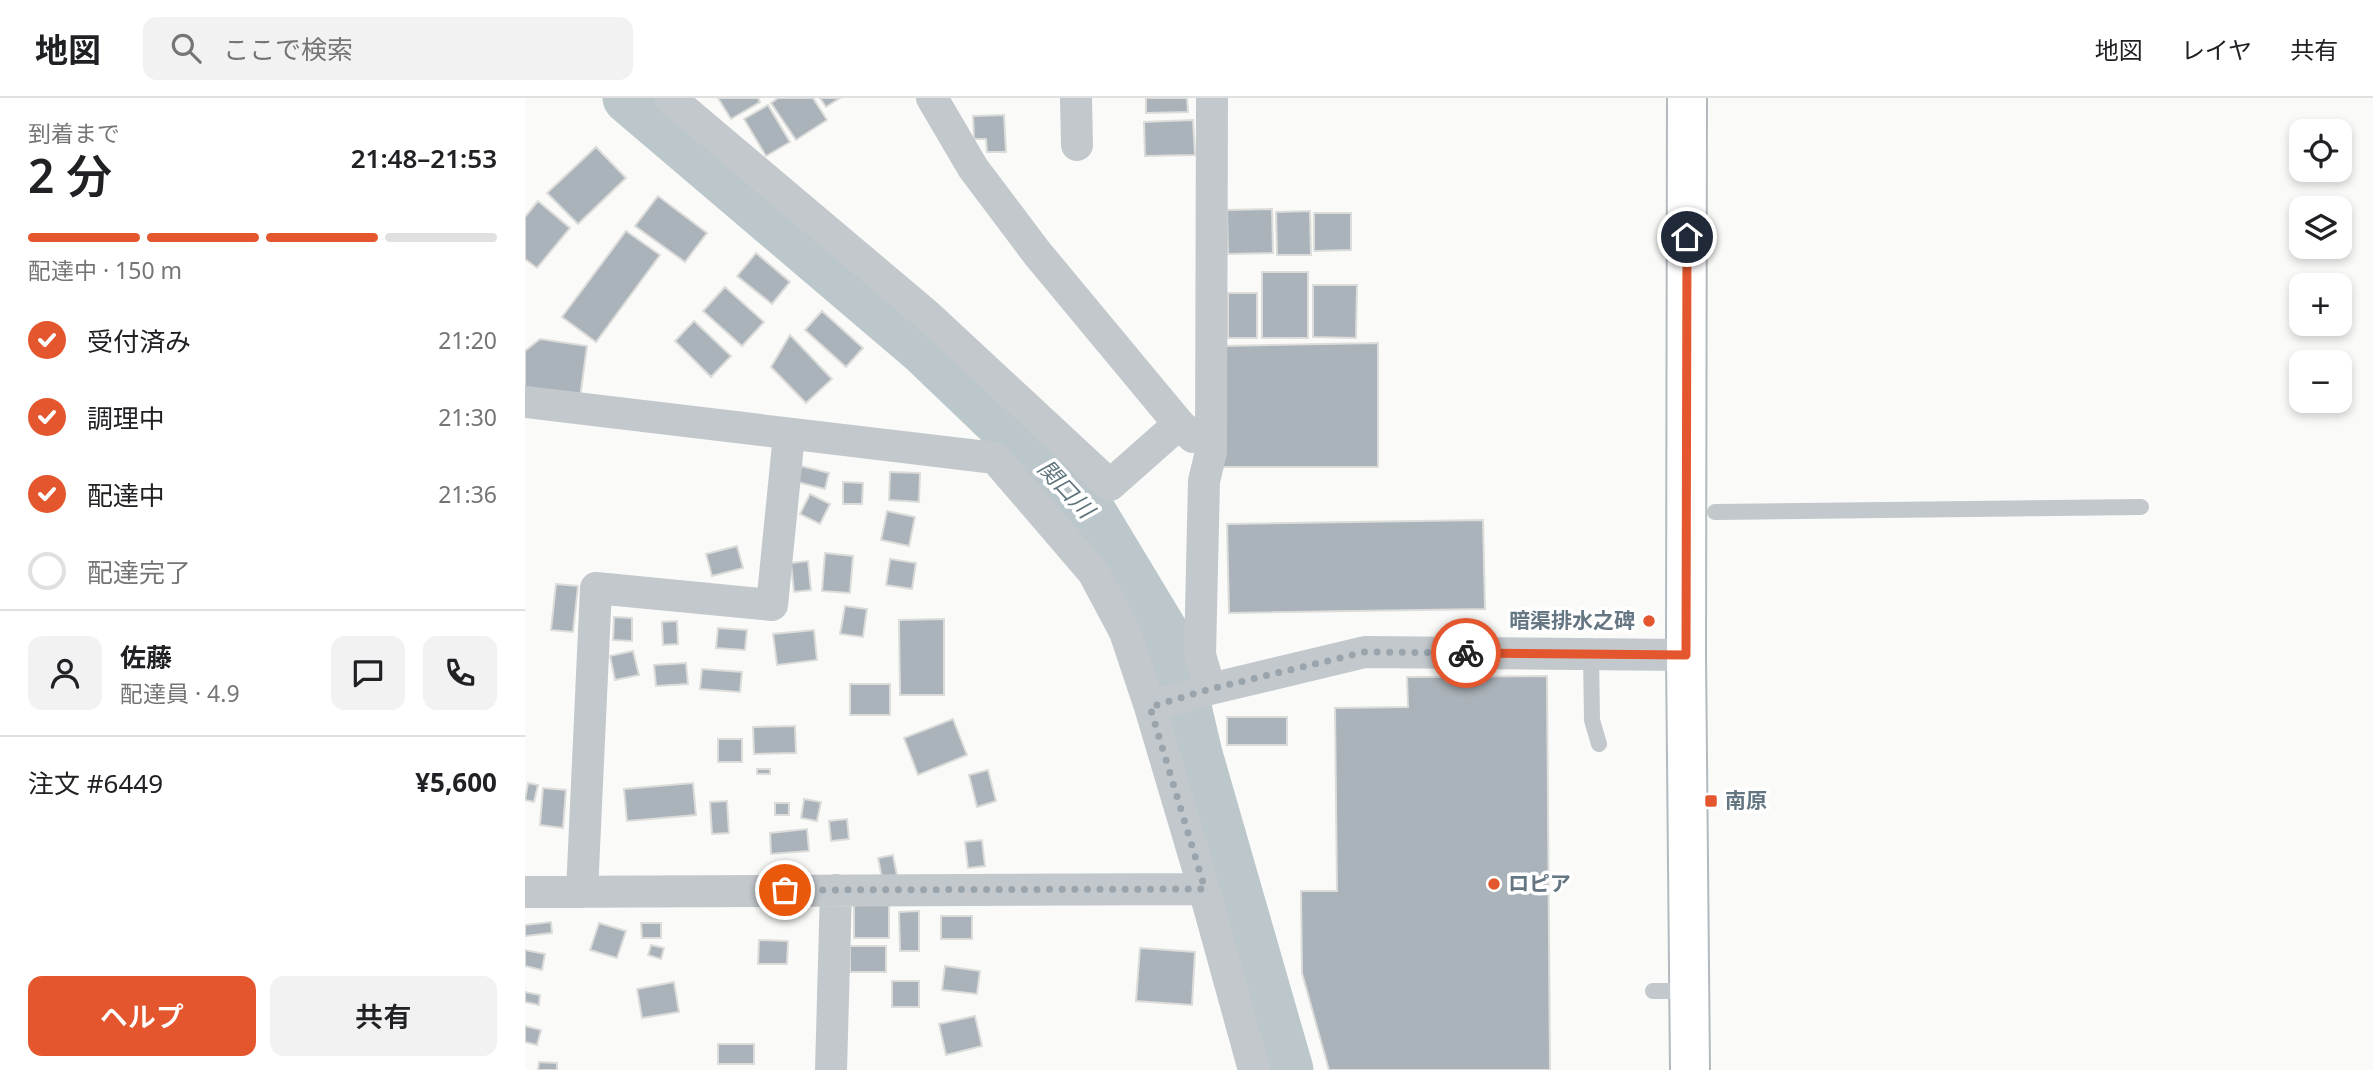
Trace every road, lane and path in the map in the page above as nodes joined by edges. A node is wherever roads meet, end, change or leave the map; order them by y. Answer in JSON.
{"nodes":[{"id":1,"x":670,"y":98,"type":"edge"},
{"id":2,"x":1076,"y":98,"type":"edge"},
{"id":3,"x":1212,"y":98,"type":"edge"},
{"id":4,"x":1687,"y":98,"type":"edge"},
{"id":5,"x":940,"y":105,"type":"edge"},
{"id":6,"x":1077,"y":145,"type":"dead end"},
{"id":7,"x":525,"y":402,"type":"edge"},
{"id":8,"x":1179,"y":424,"type":"junction"},
{"id":9,"x":789,"y":435,"type":"junction"},
{"id":10,"x":1211,"y":452,"type":"junction"},
{"id":11,"x":2141,"y":507,"type":"dead end"},
{"id":12,"x":1715,"y":512,"type":"dead end"},
{"id":13,"x":1591,"y":655,"type":"junction"},
{"id":14,"x":1686,"y":655,"type":"junction"},
{"id":15,"x":1210,"y":689,"type":"junction"},
{"id":16,"x":1150,"y":707,"type":"junction"},
{"id":17,"x":1599,"y":744,"type":"dead end"},
{"id":18,"x":1205,"y":889,"type":"junction"},
{"id":19,"x":836,"y":890,"type":"junction"},
{"id":20,"x":525,"y":892,"type":"edge"},
{"id":21,"x":582,"y":892,"type":"junction"},
{"id":22,"x":831,"y":1070,"type":"edge"},
{"id":23,"x":1254,"y":1070,"type":"edge"},
{"id":24,"x":1690,"y":1070,"type":"edge"}],
"edges":[{"from":1,"to":8,"type":"street"},
{"from":2,"to":6,"type":"street"},
{"from":3,"to":10,"type":"street"},
{"from":4,"to":14,"type":"street"},
{"from":5,"to":8,"type":"street"},
{"from":7,"to":9,"type":"street"},
{"from":8,"to":10,"type":"street"},
{"from":9,"to":16,"type":"street"},
{"from":9,"to":21,"type":"street"},
{"from":10,"to":15,"type":"street"},
{"from":11,"to":12,"type":"lane"},
{"from":13,"to":14,"type":"street"},
{"from":13,"to":15,"type":"street"},
{"from":13,"to":17,"type":"lane"},
{"from":14,"to":24,"type":"street"},
{"from":15,"to":16,"type":"street"},
{"from":16,"to":18,"type":"street"},
{"from":18,"to":19,"type":"street"},
{"from":18,"to":23,"type":"street"},
{"from":19,"to":21,"type":"street"},
{"from":19,"to":22,"type":"street"},
{"from":20,"to":21,"type":"street"}]}
